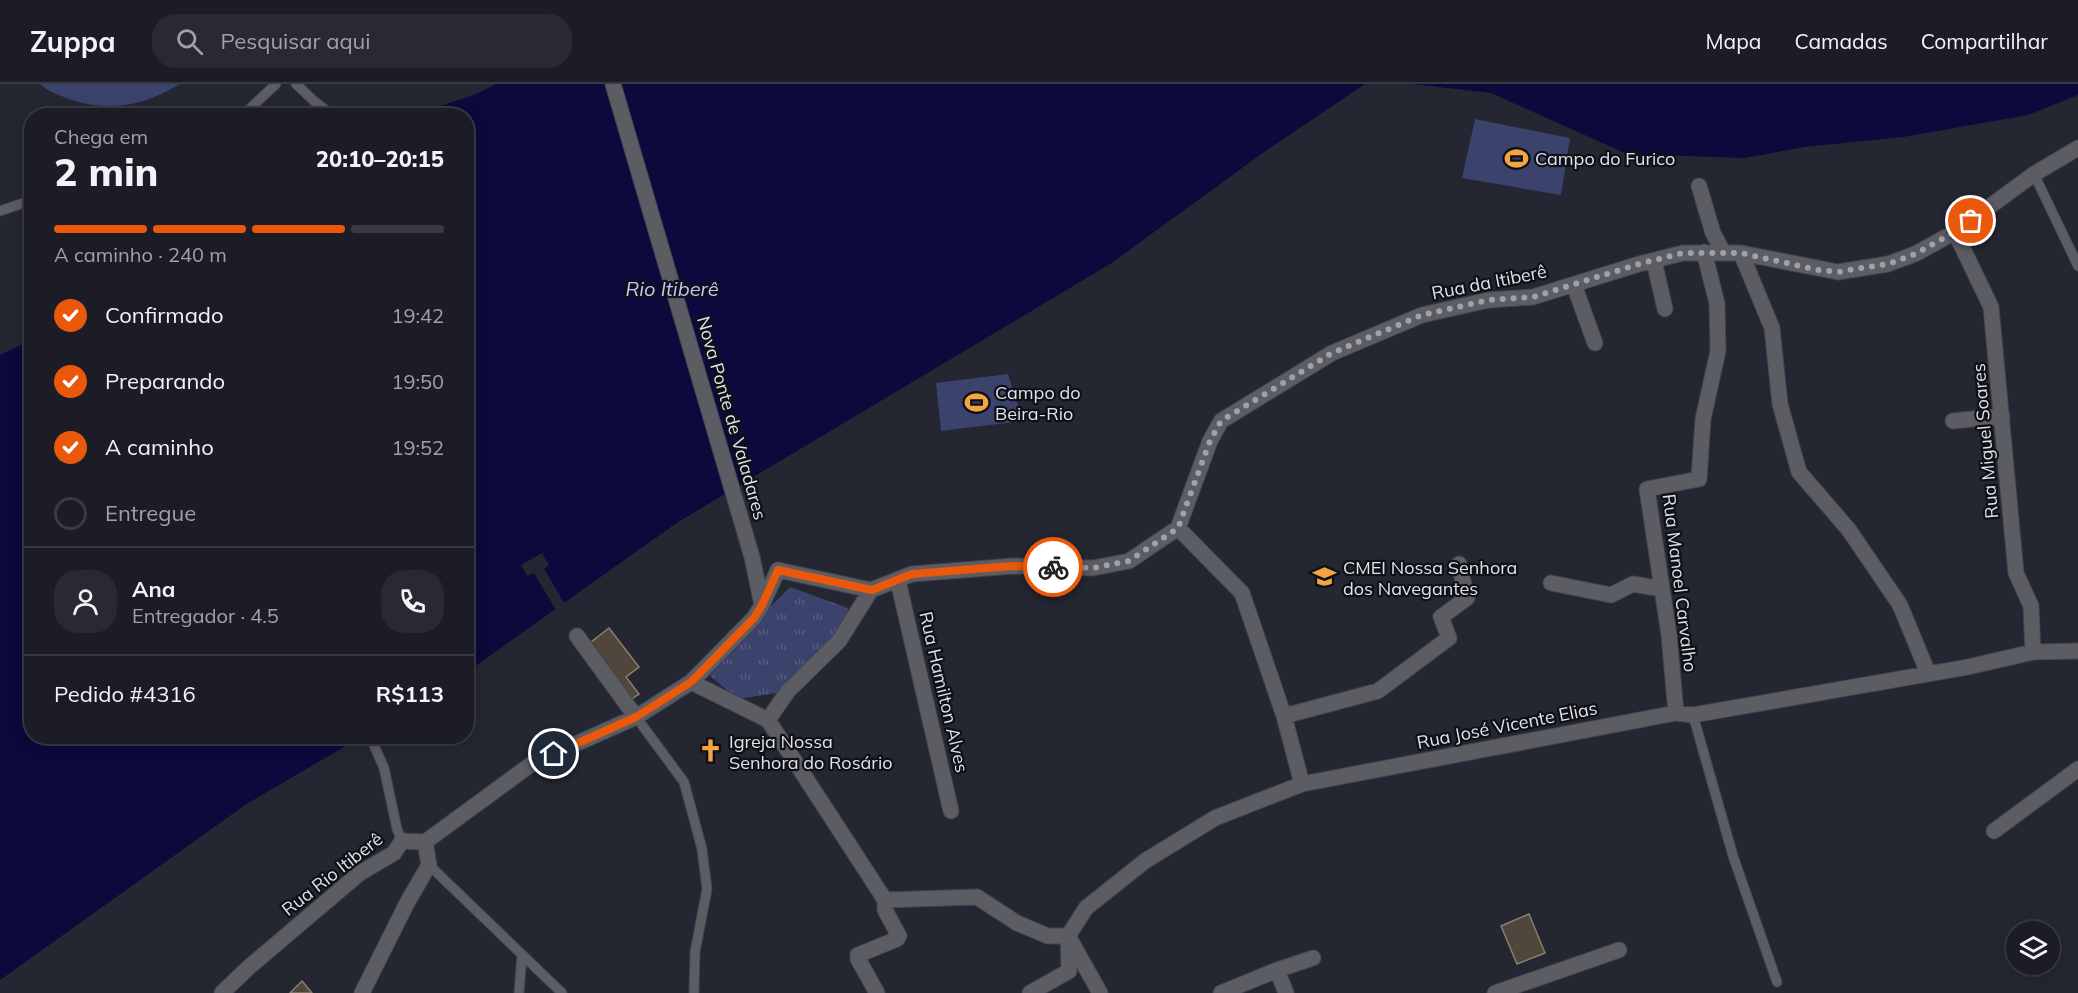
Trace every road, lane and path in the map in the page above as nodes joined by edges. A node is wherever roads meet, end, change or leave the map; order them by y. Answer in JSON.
{"nodes":[{"id":1,"x":276,"y":84,"type":"edge"},
{"id":2,"x":296,"y":84,"type":"edge"},
{"id":3,"x":613,"y":84,"type":"edge"},
{"id":4,"x":250,"y":108,"type":"edge"},
{"id":5,"x":323,"y":108,"type":"edge"},
{"id":6,"x":2078,"y":148,"type":"edge"},
{"id":7,"x":2034,"y":174,"type":"junction"},
{"id":8,"x":1699,"y":186,"type":"dead end"},
{"id":9,"x":24,"y":203,"type":"edge"},
{"id":10,"x":0,"y":211,"type":"edge"},
{"id":11,"x":1955,"y":232,"type":"junction"},
{"id":12,"x":1704,"y":252,"type":"junction"},
{"id":13,"x":1723,"y":252,"type":"junction"},
{"id":14,"x":1741,"y":253,"type":"junction"},
{"id":15,"x":1654,"y":261,"type":"junction"},
{"id":16,"x":2078,"y":266,"type":"edge"},
{"id":17,"x":1574,"y":285,"type":"junction"},
{"id":18,"x":1665,"y":309,"type":"dead end"},
{"id":19,"x":1595,"y":343,"type":"dead end"},
{"id":20,"x":2002,"y":416,"type":"junction"},
{"id":21,"x":1953,"y":421,"type":"dead end"},
{"id":22,"x":1178,"y":528,"type":"junction"},
{"id":23,"x":1459,"y":564,"type":"dead end"},
{"id":24,"x":898,"y":581,"type":"junction"},
{"id":25,"x":1551,"y":583,"type":"dead end"},
{"id":26,"x":1662,"y":589,"type":"junction"},
{"id":27,"x":872,"y":590,"type":"junction"},
{"id":28,"x":762,"y":605,"type":"junction"},
{"id":29,"x":577,"y":636,"type":"dead end"},
{"id":30,"x":2078,"y":651,"type":"edge"},
{"id":31,"x":2033,"y":652,"type":"junction"},
{"id":32,"x":1928,"y":673,"type":"junction"},
{"id":33,"x":691,"y":682,"type":"junction"},
{"id":34,"x":1676,"y":713,"type":"junction"},
{"id":35,"x":1693,"y":715,"type":"junction"},
{"id":36,"x":1284,"y":716,"type":"junction"},
{"id":37,"x":636,"y":717,"type":"junction"},
{"id":38,"x":768,"y":720,"type":"junction"},
{"id":39,"x":374,"y":744,"type":"edge"},
{"id":40,"x":2078,"y":769,"type":"edge"},
{"id":41,"x":1302,"y":784,"type":"junction"},
{"id":42,"x":951,"y":812,"type":"dead end"},
{"id":43,"x":1994,"y":831,"type":"dead end"},
{"id":44,"x":402,"y":841,"type":"junction"},
{"id":45,"x":425,"y":842,"type":"junction"},
{"id":46,"x":429,"y":866,"type":"junction"},
{"id":47,"x":885,"y":900,"type":"junction"},
{"id":48,"x":1068,"y":936,"type":"junction"},
{"id":49,"x":1619,"y":950,"type":"dead end"},
{"id":50,"x":522,"y":955,"type":"junction"},
{"id":51,"x":1313,"y":958,"type":"dead end"},
{"id":52,"x":1277,"y":970,"type":"junction"},
{"id":53,"x":1777,"y":982,"type":"dead end"},
{"id":54,"x":222,"y":993,"type":"edge"},
{"id":55,"x":362,"y":993,"type":"edge"},
{"id":56,"x":519,"y":993,"type":"edge"},
{"id":57,"x":562,"y":993,"type":"edge"},
{"id":58,"x":694,"y":993,"type":"edge"},
{"id":59,"x":877,"y":993,"type":"edge"},
{"id":60,"x":1030,"y":993,"type":"edge"},
{"id":61,"x":1100,"y":993,"type":"edge"},
{"id":62,"x":1221,"y":993,"type":"edge"},
{"id":63,"x":1286,"y":993,"type":"edge"},
{"id":64,"x":1495,"y":993,"type":"edge"}],
"edges":[{"from":1,"to":4,"type":"lane"},
{"from":2,"to":5,"type":"lane"},
{"from":3,"to":28,"type":"street","name":"Nova Ponte de Valadares"},
{"from":6,"to":7,"type":"street","name":"Rua da Itiberê"},
{"from":7,"to":11,"type":"street","name":"Rua da Itiberê"},
{"from":7,"to":16,"type":"lane"},
{"from":8,"to":13,"type":"street"},
{"from":9,"to":10,"type":"lane"},
{"from":11,"to":14,"type":"street","name":"Rua da Itiberê"},
{"from":11,"to":20,"type":"street","name":"Rua Miguel Soares"},
{"from":12,"to":13,"type":"street","name":"Rua da Itiberê"},
{"from":12,"to":15,"type":"street","name":"Rua da Itiberê"},
{"from":12,"to":26,"type":"street","name":"Rua Manoel Carvalho"},
{"from":13,"to":14,"type":"street","name":"Rua da Itiberê"},
{"from":14,"to":32,"type":"street"},
{"from":15,"to":17,"type":"street","name":"Rua da Itiberê"},
{"from":15,"to":18,"type":"street"},
{"from":17,"to":19,"type":"street"},
{"from":17,"to":22,"type":"street","name":"Rua da Itiberê"},
{"from":20,"to":21,"type":"street"},
{"from":20,"to":31,"type":"street","name":"Rua Miguel Soares"},
{"from":22,"to":24,"type":"street"},
{"from":22,"to":36,"type":"street"},
{"from":23,"to":36,"type":"street"},
{"from":24,"to":27,"type":"street"},
{"from":24,"to":42,"type":"street","name":"Rua Hamilton Alves"},
{"from":25,"to":26,"type":"street"},
{"from":26,"to":34,"type":"street","name":"Rua Manoel Carvalho"},
{"from":27,"to":28,"type":"street"},
{"from":27,"to":38,"type":"street"},
{"from":28,"to":33,"type":"street"},
{"from":29,"to":37,"type":"street"},
{"from":30,"to":31,"type":"street","name":"Rua José Vicente Elias"},
{"from":31,"to":32,"type":"street","name":"Rua José Vicente Elias"},
{"from":32,"to":35,"type":"street","name":"Rua José Vicente Elias"},
{"from":33,"to":37,"type":"street"},
{"from":33,"to":38,"type":"street"},
{"from":34,"to":35,"type":"street","name":"Rua José Vicente Elias"},
{"from":34,"to":41,"type":"street","name":"Rua José Vicente Elias"},
{"from":35,"to":53,"type":"lane"},
{"from":36,"to":41,"type":"street"},
{"from":37,"to":45,"type":"street"},
{"from":37,"to":58,"type":"lane"},
{"from":38,"to":47,"type":"street"},
{"from":39,"to":44,"type":"lane"},
{"from":40,"to":43,"type":"street"},
{"from":41,"to":48,"type":"street","name":"Rua José Vicente Elias"},
{"from":44,"to":45,"type":"street","name":"Rua Rio Itiberê"},
{"from":44,"to":54,"type":"street","name":"Rua Rio Itiberê"},
{"from":45,"to":46,"type":"street"},
{"from":46,"to":50,"type":"lane"},
{"from":46,"to":55,"type":"street"},
{"from":47,"to":48,"type":"street"},
{"from":47,"to":59,"type":"street"},
{"from":48,"to":60,"type":"street"},
{"from":48,"to":61,"type":"street"},
{"from":49,"to":64,"type":"street"},
{"from":50,"to":56,"type":"lane"},
{"from":50,"to":57,"type":"lane"},
{"from":51,"to":52,"type":"street"},
{"from":52,"to":62,"type":"street"},
{"from":52,"to":63,"type":"street"}]}
